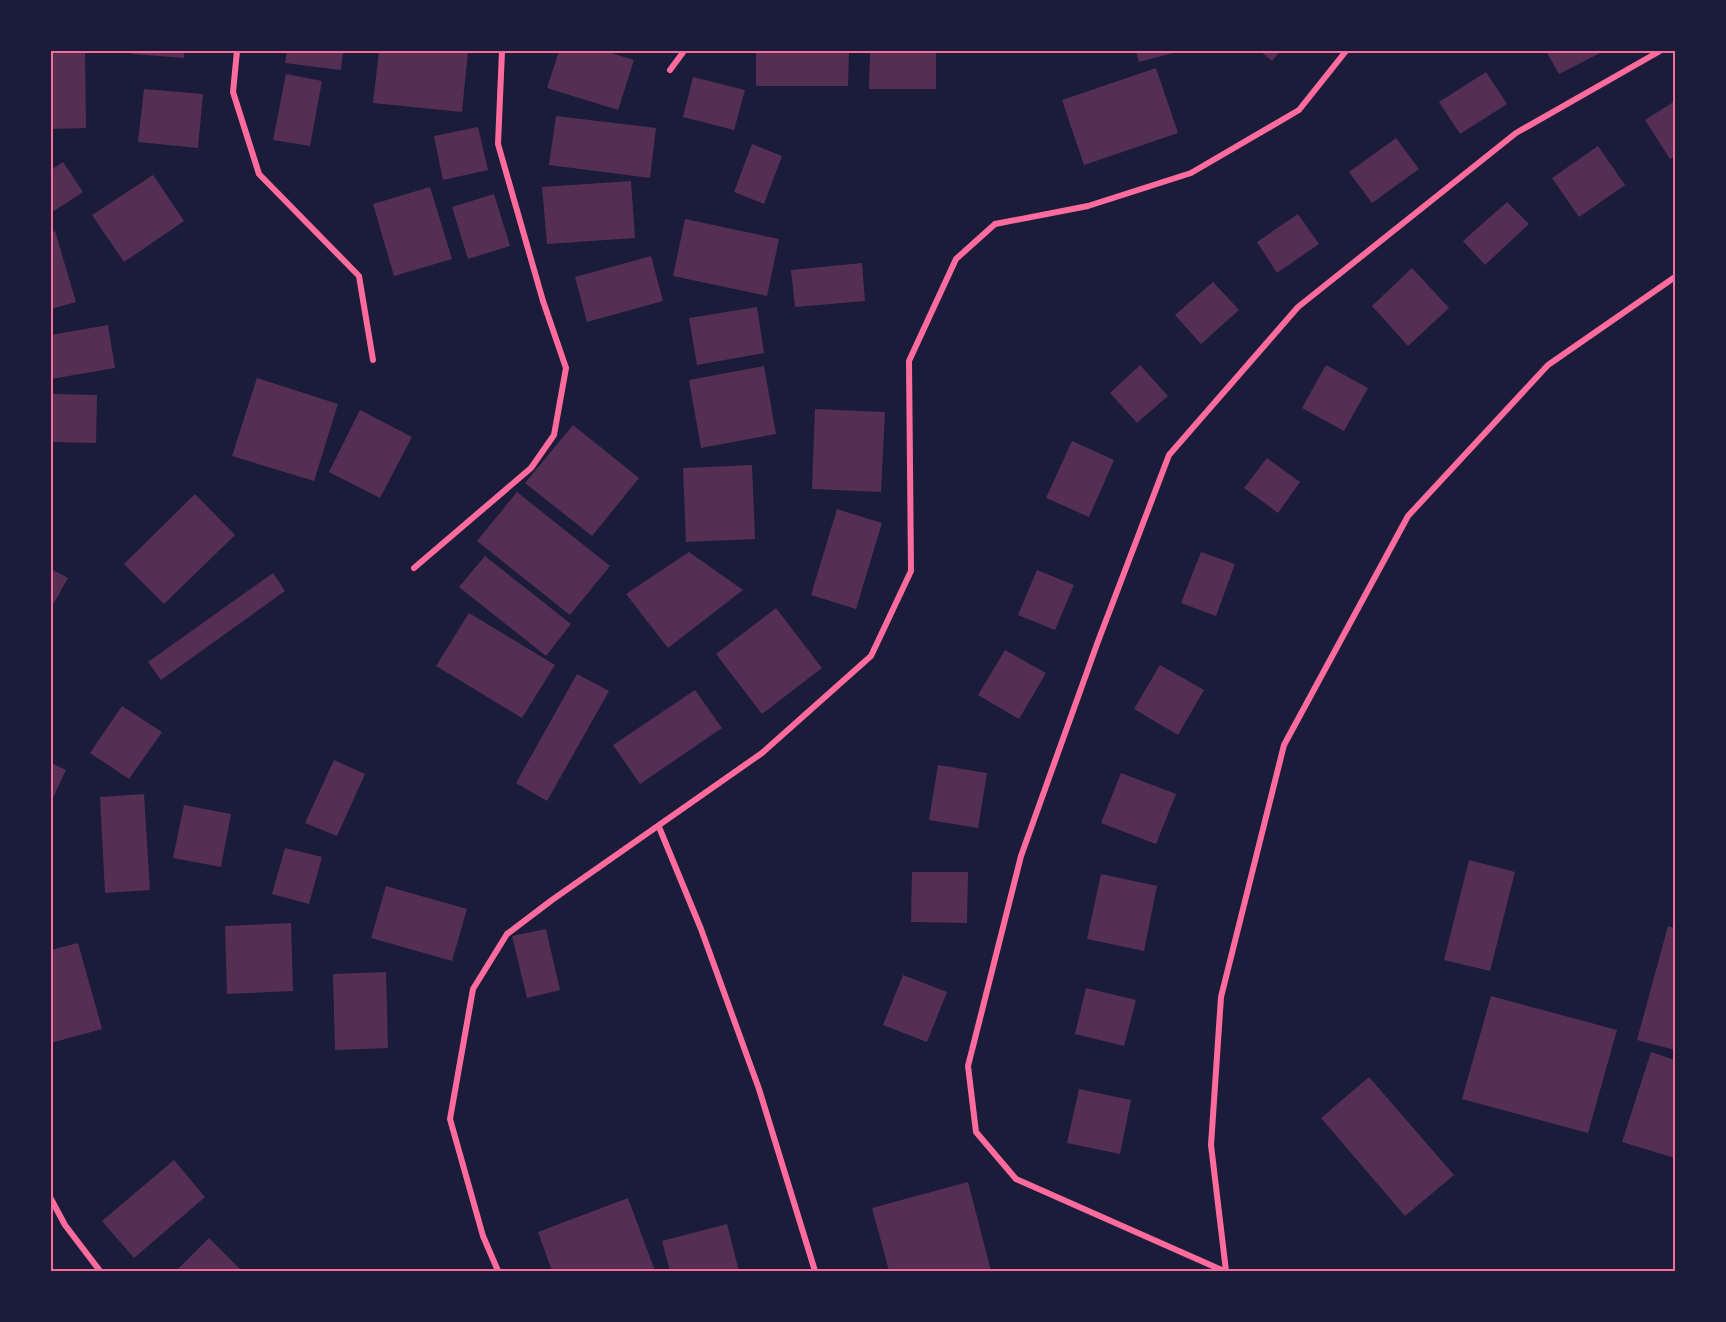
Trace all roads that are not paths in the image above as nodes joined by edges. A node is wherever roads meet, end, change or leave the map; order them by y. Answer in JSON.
{"nodes":[{"id":1,"x":237,"y":51,"type":"edge"},
{"id":2,"x":502,"y":51,"type":"edge"},
{"id":3,"x":684,"y":51,"type":"edge"},
{"id":4,"x":1346,"y":51,"type":"edge"},
{"id":5,"x":1660,"y":51,"type":"edge"},
{"id":6,"x":670,"y":70,"type":"dead end"},
{"id":7,"x":1675,"y":277,"type":"edge"},
{"id":8,"x":373,"y":360,"type":"dead end"},
{"id":9,"x":414,"y":568,"type":"dead end"},
{"id":10,"x":659,"y":826,"type":"junction"},
{"id":11,"x":51,"y":1199,"type":"edge"},
{"id":12,"x":100,"y":1271,"type":"edge"},
{"id":13,"x":498,"y":1271,"type":"edge"},
{"id":14,"x":815,"y":1271,"type":"edge"},
{"id":15,"x":1225,"y":1271,"type":"edge"}],
"edges":[{"from":1,"to":8,"type":"street"},
{"from":2,"to":9,"type":"street"},
{"from":3,"to":6,"type":"street"},
{"from":4,"to":10,"type":"street"},
{"from":5,"to":15,"type":"street"},
{"from":7,"to":15,"type":"street"},
{"from":10,"to":13,"type":"street"},
{"from":10,"to":14,"type":"street"},
{"from":11,"to":12,"type":"street"}]}
